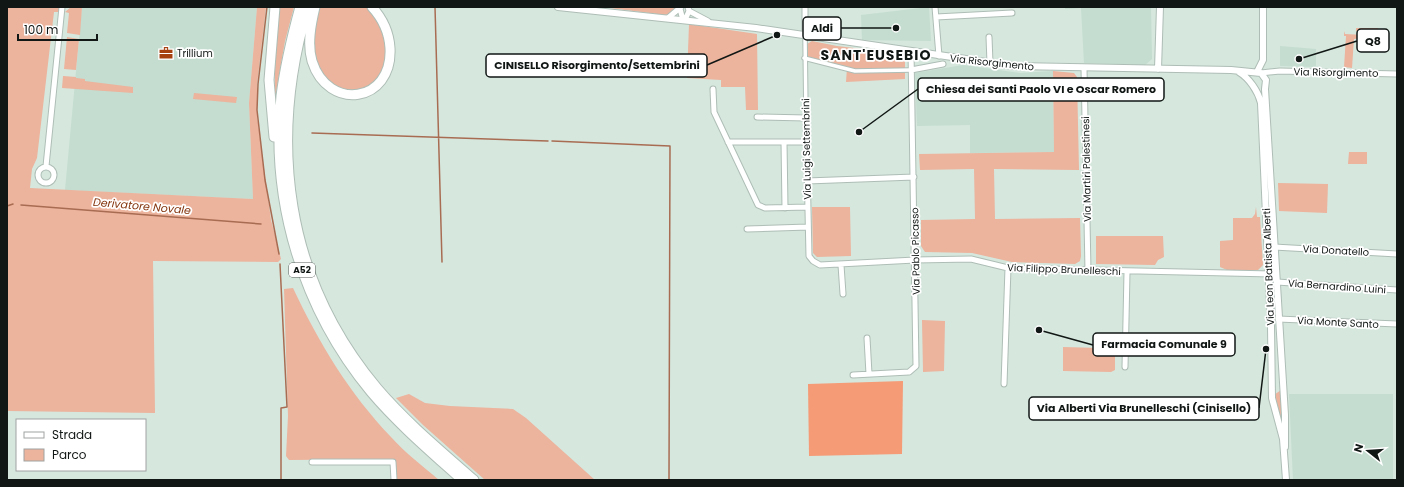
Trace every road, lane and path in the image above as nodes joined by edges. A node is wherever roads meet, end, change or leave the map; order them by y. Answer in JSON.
{"nodes":[{"id":1,"x":62,"y":7,"type":"edge"},
{"id":2,"x":274,"y":7,"type":"edge"},
{"id":3,"x":300,"y":7,"type":"edge"},
{"id":4,"x":308,"y":7,"type":"edge"},
{"id":5,"x":315,"y":7,"type":"edge"},
{"id":6,"x":372,"y":7,"type":"edge"},
{"id":7,"x":558,"y":7,"type":"edge"},
{"id":8,"x":805,"y":7,"type":"edge"},
{"id":9,"x":935,"y":7,"type":"edge"},
{"id":10,"x":1160,"y":7,"type":"edge"},
{"id":11,"x":1263,"y":7,"type":"edge"},
{"id":12,"x":681,"y":8,"type":"edge"},
{"id":13,"x":689,"y":9,"type":"edge"},
{"id":14,"x":1012,"y":13,"type":"dead end"},
{"id":15,"x":936,"y":17,"type":"junction"},
{"id":16,"x":668,"y":18,"type":"junction"},
{"id":17,"x":684,"y":20,"type":"junction"},
{"id":18,"x":712,"y":23,"type":"junction"},
{"id":19,"x":805,"y":35,"type":"junction"},
{"id":20,"x":989,"y":36,"type":"dead end"},
{"id":21,"x":911,"y":51,"type":"junction"},
{"id":22,"x":939,"y":56,"type":"junction"},
{"id":23,"x":804,"y":58,"type":"junction"},
{"id":24,"x":990,"y":63,"type":"junction"},
{"id":25,"x":943,"y":64,"type":"dead end"},
{"id":26,"x":1084,"y":68,"type":"junction"},
{"id":27,"x":1158,"y":69,"type":"junction"},
{"id":28,"x":911,"y":70,"type":"junction"},
{"id":29,"x":1238,"y":71,"type":"junction"},
{"id":30,"x":1274,"y":72,"type":"junction"},
{"id":31,"x":1257,"y":73,"type":"junction"},
{"id":32,"x":1397,"y":74,"type":"edge"},
{"id":33,"x":1265,"y":82,"type":"junction"},
{"id":34,"x":1251,"y":85,"type":"junction"},
{"id":35,"x":713,"y":89,"type":"dead end"},
{"id":36,"x":757,"y":117,"type":"dead end"},
{"id":37,"x":806,"y":118,"type":"junction"},
{"id":38,"x":728,"y":142,"type":"junction"},
{"id":39,"x":784,"y":142,"type":"junction"},
{"id":40,"x":806,"y":142,"type":"junction"},
{"id":41,"x":46,"y":166,"type":"dead end"},
{"id":42,"x":914,"y":177,"type":"junction"},
{"id":43,"x":807,"y":181,"type":"junction"},
{"id":44,"x":284,"y":202,"type":"junction"},
{"id":45,"x":808,"y":207,"type":"junction"},
{"id":46,"x":785,"y":208,"type":"junction"},
{"id":47,"x":808,"y":226,"type":"junction"},
{"id":48,"x":747,"y":229,"type":"dead end"},
{"id":49,"x":1274,"y":247,"type":"junction"},
{"id":50,"x":1397,"y":254,"type":"edge"},
{"id":51,"x":915,"y":260,"type":"junction"},
{"id":52,"x":812,"y":261,"type":"joint"},
{"id":53,"x":842,"y":265,"type":"junction"},
{"id":54,"x":1008,"y":268,"type":"junction"},
{"id":55,"x":1088,"y":271,"type":"junction"},
{"id":56,"x":1127,"y":272,"type":"junction"},
{"id":57,"x":1273,"y":274,"type":"junction"},
{"id":58,"x":1276,"y":282,"type":"junction"},
{"id":59,"x":1397,"y":290,"type":"edge"},
{"id":60,"x":843,"y":294,"type":"dead end"},
{"id":61,"x":1278,"y":305,"type":"junction"},
{"id":62,"x":1278,"y":319,"type":"junction"},
{"id":63,"x":1397,"y":324,"type":"edge"},
{"id":64,"x":867,"y":338,"type":"dead end"},
{"id":65,"x":1125,"y":367,"type":"dead end"},
{"id":66,"x":1281,"y":373,"type":"junction"},
{"id":67,"x":869,"y":374,"type":"junction"},
{"id":68,"x":853,"y":376,"type":"dead end"},
{"id":69,"x":1272,"y":376,"type":"junction"},
{"id":70,"x":1004,"y":384,"type":"dead end"},
{"id":71,"x":1285,"y":447,"type":"junction"},
{"id":72,"x":312,"y":462,"type":"dead end"},
{"id":73,"x":394,"y":480,"type":"edge"},
{"id":74,"x":462,"y":480,"type":"edge"},
{"id":75,"x":474,"y":480,"type":"edge"},
{"id":76,"x":1286,"y":480,"type":"edge"}],
"edges":[{"from":1,"to":41,"type":"street"},
{"from":2,"to":44,"type":"highway","number":"A52"},
{"from":3,"to":44,"type":"highway","number":"A52"},
{"from":4,"to":75,"type":"highway","number":"A52"},
{"from":5,"to":6,"type":"highway"},
{"from":7,"to":16,"type":"street","name":"Via Risorgimento"},
{"from":8,"to":19,"type":"street"},
{"from":9,"to":15,"type":"street"},
{"from":10,"to":27,"type":"street"},
{"from":11,"to":31,"type":"street"},
{"from":12,"to":16,"type":"street"},
{"from":12,"to":17,"type":"street"},
{"from":13,"to":17,"type":"street"},
{"from":13,"to":18,"type":"street"},
{"from":14,"to":15,"type":"street"},
{"from":15,"to":22,"type":"street"},
{"from":16,"to":17,"type":"street","name":"Via Risorgimento"},
{"from":17,"to":18,"type":"street","name":"Via Risorgimento"},
{"from":18,"to":19,"type":"street","name":"Via Risorgimento"},
{"from":19,"to":21,"type":"street","name":"Via Risorgimento"},
{"from":19,"to":23,"type":"street","name":"Via Luigi Settembrini"},
{"from":20,"to":24,"type":"street"},
{"from":21,"to":22,"type":"street","name":"Via Risorgimento"},
{"from":21,"to":28,"type":"street","name":"Via Pablo Picasso"},
{"from":22,"to":24,"type":"street","name":"Via Risorgimento"},
{"from":23,"to":28,"type":"street"},
{"from":23,"to":37,"type":"street","name":"Via Luigi Settembrini"},
{"from":24,"to":26,"type":"street","name":"Via Risorgimento"},
{"from":25,"to":28,"type":"street"},
{"from":26,"to":27,"type":"street","name":"Via Risorgimento"},
{"from":26,"to":55,"type":"street","name":"Via Martiri Palestinesi"},
{"from":27,"to":29,"type":"street","name":"Via Risorgimento"},
{"from":28,"to":42,"type":"street","name":"Via Pablo Picasso"},
{"from":29,"to":31,"type":"street","name":"Via Risorgimento"},
{"from":29,"to":34,"type":"street"},
{"from":30,"to":31,"type":"street","name":"Via Risorgimento"},
{"from":30,"to":32,"type":"street","name":"Via Risorgimento"},
{"from":30,"to":33,"type":"street"},
{"from":31,"to":33,"type":"street"},
{"from":31,"to":34,"type":"street"},
{"from":33,"to":34,"type":"street"},
{"from":33,"to":49,"type":"street","name":"Via Leon Battista Alberti"},
{"from":34,"to":57,"type":"street","name":"Via Leon Battista Alberti"},
{"from":35,"to":38,"type":"street"},
{"from":36,"to":37,"type":"street"},
{"from":37,"to":40,"type":"street","name":"Via Luigi Settembrini"},
{"from":38,"to":39,"type":"street"},
{"from":38,"to":46,"type":"street"},
{"from":39,"to":40,"type":"street"},
{"from":39,"to":46,"type":"street"},
{"from":40,"to":43,"type":"street","name":"Via Luigi Settembrini"},
{"from":42,"to":43,"type":"street"},
{"from":42,"to":51,"type":"street","name":"Via Pablo Picasso"},
{"from":43,"to":45,"type":"street","name":"Via Luigi Settembrini"},
{"from":44,"to":74,"type":"highway","number":"A52"},
{"from":45,"to":46,"type":"street"},
{"from":45,"to":47,"type":"street","name":"Via Luigi Settembrini"},
{"from":47,"to":48,"type":"street"},
{"from":47,"to":52,"type":"street","name":"Via Luigi Settembrini"},
{"from":49,"to":50,"type":"street","name":"Via Donatello"},
{"from":49,"to":57,"type":"street","name":"Via Leon Battista Alberti"},
{"from":51,"to":53,"type":"street","name":"Via Filippo Brunelleschi"},
{"from":51,"to":54,"type":"street","name":"Via Filippo Brunelleschi"},
{"from":51,"to":67,"type":"street","name":"Via Pablo Picasso"},
{"from":52,"to":53,"type":"street","name":"Via Filippo Brunelleschi"},
{"from":53,"to":60,"type":"street"},
{"from":54,"to":55,"type":"street","name":"Via Filippo Brunelleschi"},
{"from":54,"to":70,"type":"street"},
{"from":55,"to":56,"type":"street","name":"Via Filippo Brunelleschi"},
{"from":56,"to":57,"type":"street","name":"Via Filippo Brunelleschi"},
{"from":56,"to":65,"type":"street"},
{"from":57,"to":58,"type":"street","name":"Via Leon Battista Alberti"},
{"from":57,"to":61,"type":"street"},
{"from":57,"to":69,"type":"street","name":"Via Leon Battista Alberti"},
{"from":58,"to":59,"type":"street","name":"Via Bernardino Luini"},
{"from":58,"to":61,"type":"street","name":"Via Leon Battista Alberti"},
{"from":61,"to":62,"type":"street","name":"Via Leon Battista Alberti"},
{"from":62,"to":63,"type":"street","name":"Via Monte Santo"},
{"from":62,"to":66,"type":"street","name":"Via Leon Battista Alberti"},
{"from":64,"to":67,"type":"street"},
{"from":66,"to":69,"type":"street"},
{"from":66,"to":71,"type":"street","name":"Via Leon Battista Alberti"},
{"from":67,"to":68,"type":"street","name":"Via Pablo Picasso"},
{"from":69,"to":71,"type":"street","name":"Via Leon Battista Alberti"},
{"from":71,"to":76,"type":"street","name":"Via Leon Battista Alberti"},
{"from":72,"to":73,"type":"street"}]}
